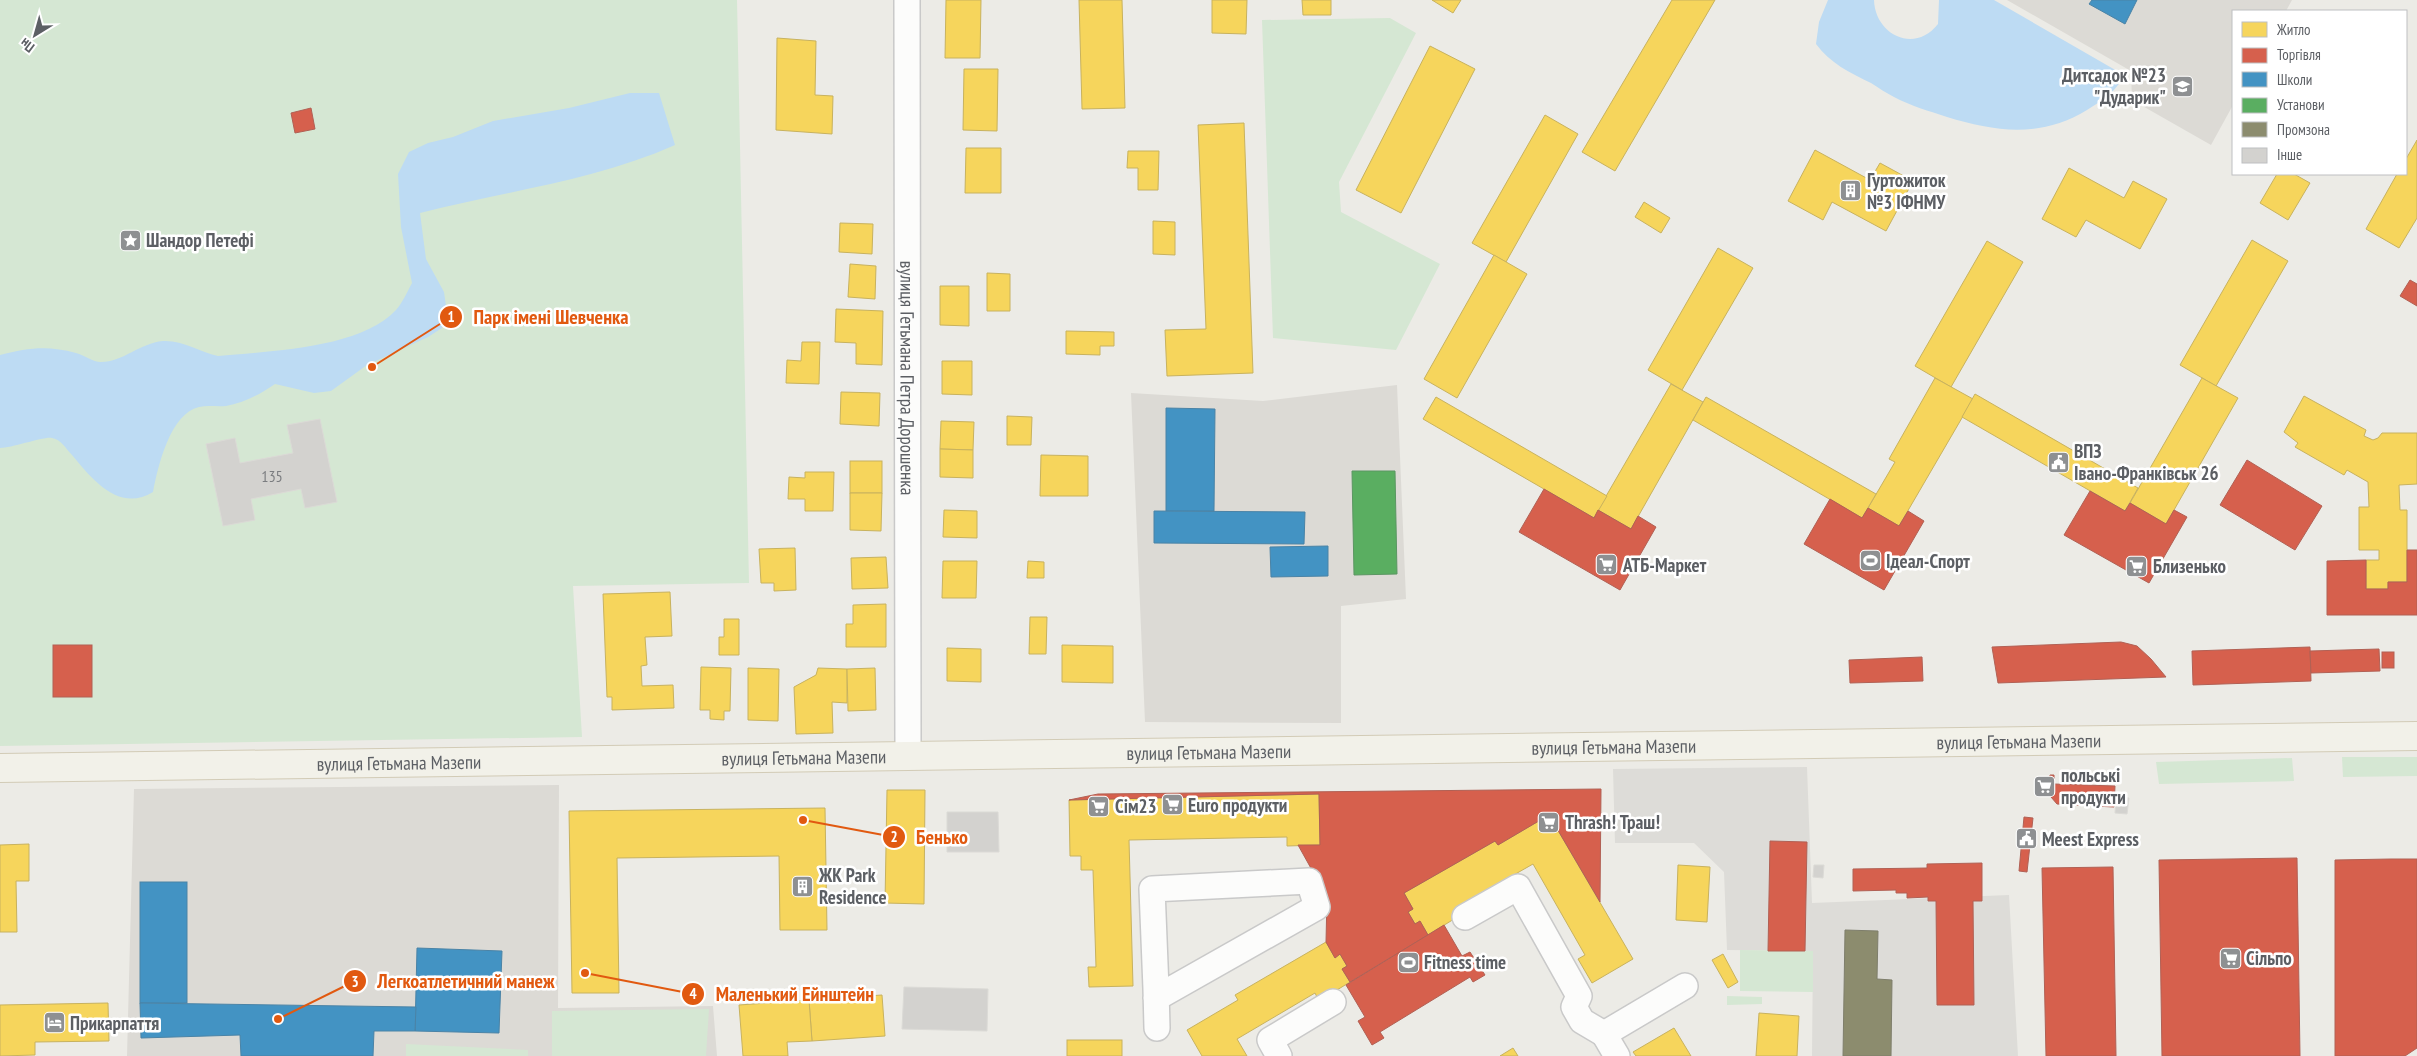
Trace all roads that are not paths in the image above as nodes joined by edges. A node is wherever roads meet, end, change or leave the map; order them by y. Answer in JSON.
{"nodes":[{"id":1,"x":907,"y":0,"type":"edge"},
{"id":2,"x":2417,"y":736,"type":"edge"},
{"id":3,"x":908,"y":756,"type":"junction"},
{"id":4,"x":0,"y":768,"type":"edge"},
{"id":5,"x":1465,"y":917,"type":"dead end"},
{"id":6,"x":1685,"y":986,"type":"dead end"},
{"id":7,"x":1156,"y":998,"type":"junction"},
{"id":8,"x":1333,"y":1002,"type":"dead end"},
{"id":9,"x":1157,"y":1028,"type":"dead end"},
{"id":10,"x":1604,"y":1034,"type":"junction"},
{"id":11,"x":1280,"y":1056,"type":"edge"},
{"id":12,"x":1617,"y":1056,"type":"edge"}],
"edges":[{"from":1,"to":3,"type":"street","name":"вулиця Гетьмана Петра Дорошенка"},
{"from":2,"to":3,"type":"main road","name":"вулиця Гетьмана Мазепи"},
{"from":3,"to":4,"type":"main road","name":"вулиця Гетьмана Мазепи"},
{"from":5,"to":10,"type":"street"},
{"from":6,"to":10,"type":"street"},
{"from":7,"to":7,"type":"street"},
{"from":7,"to":9,"type":"street"},
{"from":8,"to":11,"type":"street"},
{"from":10,"to":12,"type":"street"}]}
